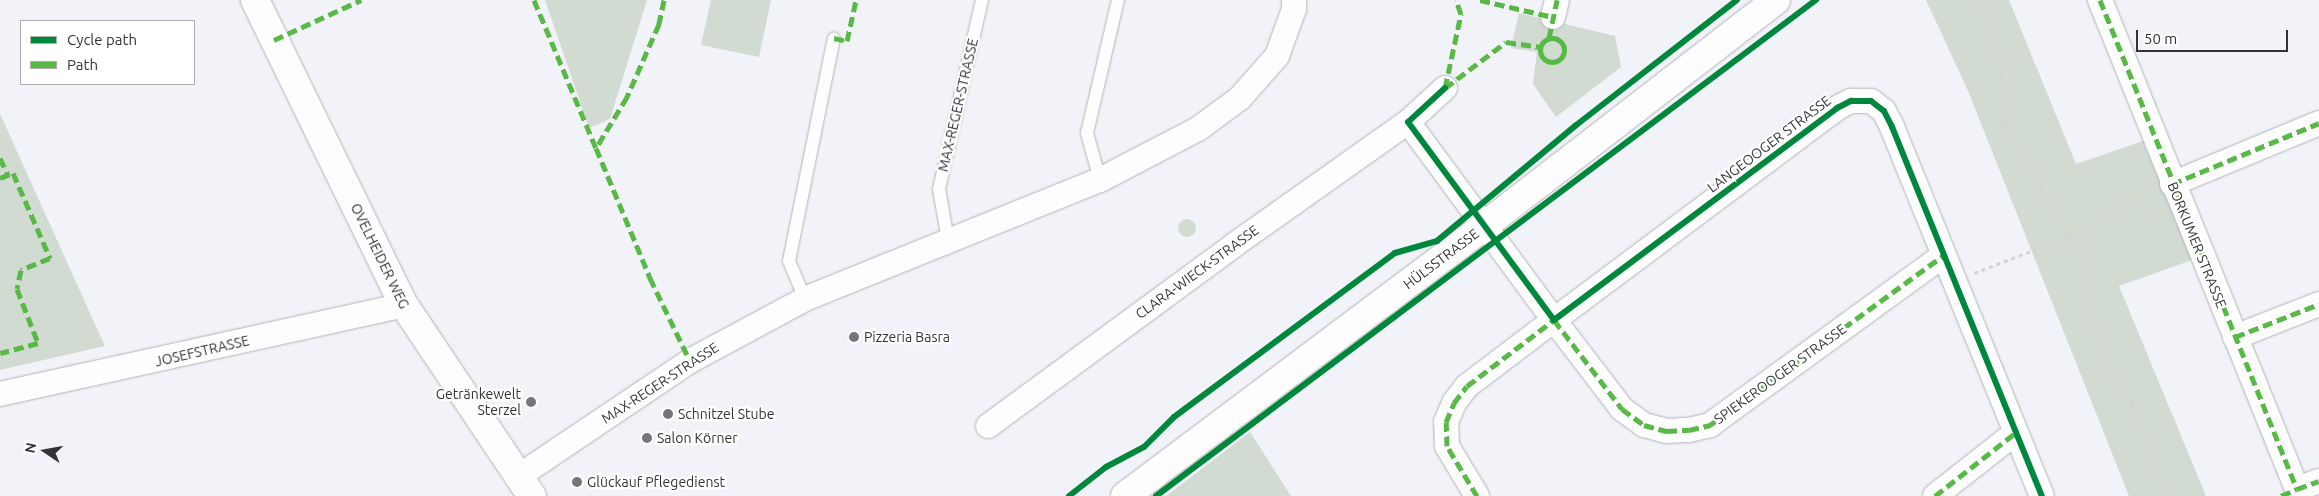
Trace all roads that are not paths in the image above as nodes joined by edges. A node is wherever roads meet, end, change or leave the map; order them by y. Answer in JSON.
{"nodes":[{"id":1,"x":254,"y":0,"type":"edge"},
{"id":2,"x":982,"y":0,"type":"edge"},
{"id":3,"x":1118,"y":0,"type":"edge"},
{"id":4,"x":1294,"y":0,"type":"edge"},
{"id":5,"x":1776,"y":0,"type":"edge"},
{"id":6,"x":2100,"y":0,"type":"edge"},
{"id":7,"x":834,"y":38,"type":"dead end"},
{"id":8,"x":1445,"y":88,"type":"dead end"},
{"id":9,"x":1408,"y":122,"type":"junction"},
{"id":10,"x":2319,"y":123,"type":"edge"},
{"id":11,"x":1100,"y":180,"type":"junction"},
{"id":12,"x":2176,"y":193,"type":"junction"},
{"id":13,"x":1484,"y":226,"type":"junction"},
{"id":14,"x":948,"y":240,"type":"junction"},
{"id":15,"x":1944,"y":255,"type":"junction"},
{"id":16,"x":805,"y":299,"type":"junction"},
{"id":17,"x":2319,"y":304,"type":"edge"},
{"id":18,"x":404,"y":305,"type":"junction"},
{"id":19,"x":1554,"y":320,"type":"junction"},
{"id":20,"x":2235,"y":337,"type":"junction"},
{"id":21,"x":0,"y":394,"type":"edge"},
{"id":22,"x":988,"y":426,"type":"dead end"},
{"id":23,"x":2015,"y":432,"type":"junction"},
{"id":24,"x":2319,"y":481,"type":"edge"},
{"id":25,"x":525,"y":486,"type":"edge"},
{"id":26,"x":2289,"y":492,"type":"edge"},
{"id":27,"x":1125,"y":496,"type":"edge"},
{"id":28,"x":1477,"y":496,"type":"edge"},
{"id":29,"x":1935,"y":496,"type":"edge"},
{"id":30,"x":2042,"y":496,"type":"edge"}],
"edges":[{"from":1,"to":18,"type":"street","name":"OVELHEIDER WEG"},
{"from":2,"to":14,"type":"lane","name":"MAX-REGER-STRASSE"},
{"from":3,"to":11,"type":"lane"},
{"from":4,"to":11,"type":"street","name":"MAX-REGER-STRASSE"},
{"from":5,"to":13,"type":"street","name":"HÜLSSTRASSE"},
{"from":6,"to":12,"type":"street","name":"BORKUMER STRASSE"},
{"from":7,"to":16,"type":"lane"},
{"from":8,"to":9,"type":"street","name":"CLARA-WIECK-STRASSE"},
{"from":9,"to":13,"type":"street"},
{"from":9,"to":22,"type":"street","name":"CLARA-WIECK-STRASSE"},
{"from":10,"to":12,"type":"street"},
{"from":11,"to":14,"type":"street","name":"MAX-REGER-STRASSE"},
{"from":12,"to":20,"type":"street","name":"BORKUMER STRASSE"},
{"from":13,"to":19,"type":"street"},
{"from":13,"to":27,"type":"street","name":"HÜLSSTRASSE"},
{"from":14,"to":16,"type":"street","name":"MAX-REGER-STRASSE"},
{"from":15,"to":19,"type":"street","name":"SPIEKEROOGER STRASSE"},
{"from":15,"to":19,"type":"street","name":"LANGEOOGER STRASSE"},
{"from":15,"to":23,"type":"street","name":"LANGEOOGER STRASSE"},
{"from":16,"to":25,"type":"street","name":"MAX-REGER-STRASSE"},
{"from":17,"to":20,"type":"street"},
{"from":18,"to":21,"type":"street","name":"JOSEFSTRASSE"},
{"from":18,"to":25,"type":"street","name":"OVELHEIDER WEG"},
{"from":19,"to":28,"type":"street","name":"LANGEOOGER STRASSE"},
{"from":20,"to":26,"type":"street","name":"BORKUMER STRASSE"},
{"from":23,"to":29,"type":"street"},
{"from":23,"to":30,"type":"street","name":"LANGEOOGER STRASSE"},
{"from":24,"to":26,"type":"street","name":"BORKUMER STRASSE"}]}
